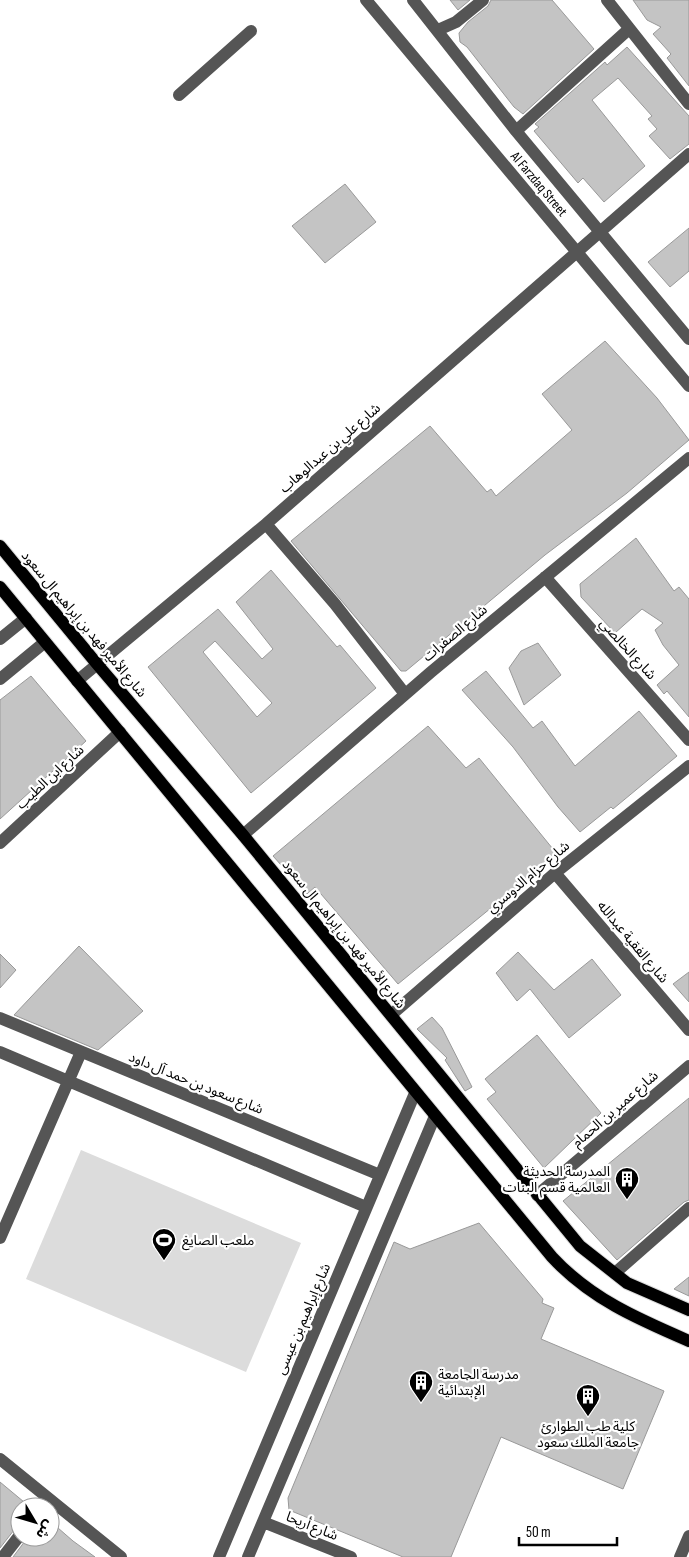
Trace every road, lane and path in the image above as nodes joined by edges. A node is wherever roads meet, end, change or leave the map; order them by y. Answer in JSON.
{"nodes":[{"id":1,"x":366,"y":0,"type":"edge"},
{"id":2,"x":413,"y":0,"type":"edge"},
{"id":3,"x":483,"y":0,"type":"edge"},
{"id":4,"x":607,"y":0,"type":"edge"},
{"id":5,"x":629,"y":29,"type":"junction"},
{"id":6,"x":438,"y":30,"type":"junction"},
{"id":7,"x":251,"y":31,"type":"dead end"},
{"id":8,"x":179,"y":96,"type":"dead end"},
{"id":9,"x":689,"y":104,"type":"edge"},
{"id":10,"x":516,"y":130,"type":"junction"},
{"id":11,"x":689,"y":154,"type":"edge"},
{"id":12,"x":598,"y":231,"type":"junction"},
{"id":13,"x":576,"y":253,"type":"junction"},
{"id":14,"x":689,"y":339,"type":"edge"},
{"id":15,"x":689,"y":386,"type":"edge"},
{"id":16,"x":689,"y":458,"type":"edge"},
{"id":17,"x":266,"y":524,"type":"junction"},
{"id":18,"x":0,"y":546,"type":"edge"},
{"id":19,"x":545,"y":577,"type":"junction"},
{"id":20,"x":0,"y":587,"type":"edge"},
{"id":21,"x":26,"y":618,"type":"junction"},
{"id":22,"x":0,"y":639,"type":"edge"},
{"id":23,"x":46,"y":642,"type":"junction"},
{"id":24,"x":97,"y":664,"type":"junction"},
{"id":25,"x":0,"y":679,"type":"edge"},
{"id":26,"x":77,"y":680,"type":"junction"},
{"id":27,"x":405,"y":694,"type":"junction"},
{"id":28,"x":120,"y":732,"type":"junction"},
{"id":29,"x":689,"y":740,"type":"edge"},
{"id":30,"x":689,"y":766,"type":"edge"},
{"id":31,"x":243,"y":834,"type":"junction"},
{"id":32,"x":0,"y":843,"type":"edge"},
{"id":33,"x":555,"y":872,"type":"junction"},
{"id":34,"x":391,"y":1015,"type":"junction"},
{"id":35,"x":0,"y":1018,"type":"edge"},
{"id":36,"x":689,"y":1030,"type":"edge"},
{"id":37,"x":0,"y":1052,"type":"edge"},
{"id":38,"x":81,"y":1052,"type":"junction"},
{"id":39,"x":689,"y":1066,"type":"edge"},
{"id":40,"x":68,"y":1081,"type":"junction"},
{"id":41,"x":415,"y":1093,"type":"junction"},
{"id":42,"x":435,"y":1116,"type":"junction"},
{"id":43,"x":380,"y":1175,"type":"junction"},
{"id":44,"x":537,"y":1195,"type":"junction"},
{"id":45,"x":366,"y":1207,"type":"junction"},
{"id":46,"x":689,"y":1208,"type":"edge"},
{"id":47,"x":0,"y":1238,"type":"edge"},
{"id":48,"x":615,"y":1273,"type":"junction"},
{"id":49,"x":689,"y":1310,"type":"edge"},
{"id":50,"x":689,"y":1341,"type":"edge"},
{"id":51,"x":0,"y":1459,"type":"edge"},
{"id":52,"x":39,"y":1497,"type":"edge"},
{"id":53,"x":60,"y":1514,"type":"edge"},
{"id":54,"x":263,"y":1522,"type":"junction"},
{"id":55,"x":689,"y":1536,"type":"edge"},
{"id":56,"x":11,"y":1547,"type":"edge"},
{"id":57,"x":3,"y":1557,"type":"edge"},
{"id":58,"x":120,"y":1557,"type":"edge"},
{"id":59,"x":219,"y":1557,"type":"edge"},
{"id":60,"x":248,"y":1557,"type":"edge"},
{"id":61,"x":351,"y":1557,"type":"edge"},
{"id":62,"x":680,"y":1557,"type":"edge"}],
"edges":[{"from":1,"to":13,"type":"street","name":"Al Farzdaq Street"},
{"from":2,"to":6,"type":"street","name":"Al Farzdaq Street"},
{"from":3,"to":6,"type":"street"},
{"from":4,"to":5,"type":"street"},
{"from":5,"to":9,"type":"street"},
{"from":5,"to":10,"type":"street"},
{"from":6,"to":10,"type":"street","name":"Al Farzdaq Street"},
{"from":7,"to":8,"type":"street"},
{"from":10,"to":12,"type":"street","name":"Al Farzdaq Street"},
{"from":11,"to":12,"type":"street","name":"شارع علي بن عبدالوهاب"},
{"from":12,"to":13,"type":"street","name":"شارع علي بن عبدالوهاب"},
{"from":12,"to":14,"type":"street","name":"Al Farzdaq Street"},
{"from":13,"to":15,"type":"street","name":"Al Farzdaq Street"},
{"from":13,"to":17,"type":"street","name":"شارع علي بن عبدالوهاب"},
{"from":16,"to":19,"type":"street","name":"شارع الصفرات"},
{"from":17,"to":24,"type":"street","name":"شارع علي بن عبدالوهاب"},
{"from":17,"to":27,"type":"street"},
{"from":18,"to":24,"type":"main road","name":"شارع الأمير فهد بن إبراهيم ال سعود"},
{"from":19,"to":27,"type":"street","name":"شارع الصفرات"},
{"from":19,"to":29,"type":"street","name":"شارع الخالصي"},
{"from":20,"to":21,"type":"main road"},
{"from":21,"to":22,"type":"street"},
{"from":21,"to":23,"type":"main road"},
{"from":23,"to":25,"type":"street"},
{"from":23,"to":26,"type":"main road"},
{"from":24,"to":26,"type":"street","name":"شارع علي بن عبدالوهاب"},
{"from":24,"to":31,"type":"main road","name":"شارع الأمير فهد بن إبراهيم ال سعود"},
{"from":26,"to":28,"type":"main road"},
{"from":27,"to":31,"type":"street","name":"شارع الصفرات"},
{"from":28,"to":32,"type":"street","name":"شارع ابن الطيب"},
{"from":28,"to":41,"type":"main road"},
{"from":30,"to":33,"type":"street","name":"شارع حزام الدوسري"},
{"from":31,"to":34,"type":"main road","name":"شارع الأمير فهد بن إبراهيم ال سعود"},
{"from":33,"to":34,"type":"street","name":"شارع حزام الدوسري"},
{"from":33,"to":36,"type":"street","name":"شارع الفقية عبدالله"},
{"from":34,"to":44,"type":"main road","name":"شارع الأمير فهد بن إبراهيم ال سعود"},
{"from":35,"to":38,"type":"street","name":"شارع سعود بن حمد آل داود"},
{"from":37,"to":40,"type":"street"},
{"from":38,"to":40,"type":"street"},
{"from":38,"to":43,"type":"street","name":"شارع سعود بن حمد آل داود"},
{"from":39,"to":44,"type":"street","name":"شارع عمير بن الحمام"},
{"from":40,"to":45,"type":"street"},
{"from":40,"to":47,"type":"street"},
{"from":41,"to":42,"type":"main road"},
{"from":41,"to":43,"type":"street","name":"شارع إبراهيم بن عيسى"},
{"from":42,"to":50,"type":"main road"},
{"from":42,"to":54,"type":"street"},
{"from":43,"to":45,"type":"street","name":"شارع إبراهيم بن عيسى"},
{"from":44,"to":48,"type":"main road","name":"شارع الأمير فهد بن إبراهيم ال سعود"},
{"from":45,"to":59,"type":"street","name":"شارع إبراهيم بن عيسى"},
{"from":46,"to":48,"type":"street"},
{"from":48,"to":49,"type":"main road","name":"شارع الأمير فهد بن إبراهيم ال سعود"},
{"from":51,"to":52,"type":"street"},
{"from":53,"to":58,"type":"street"},
{"from":54,"to":60,"type":"street"},
{"from":54,"to":61,"type":"street","name":"شارع أريحا"},
{"from":55,"to":62,"type":"street"},
{"from":56,"to":57,"type":"street"}]}
